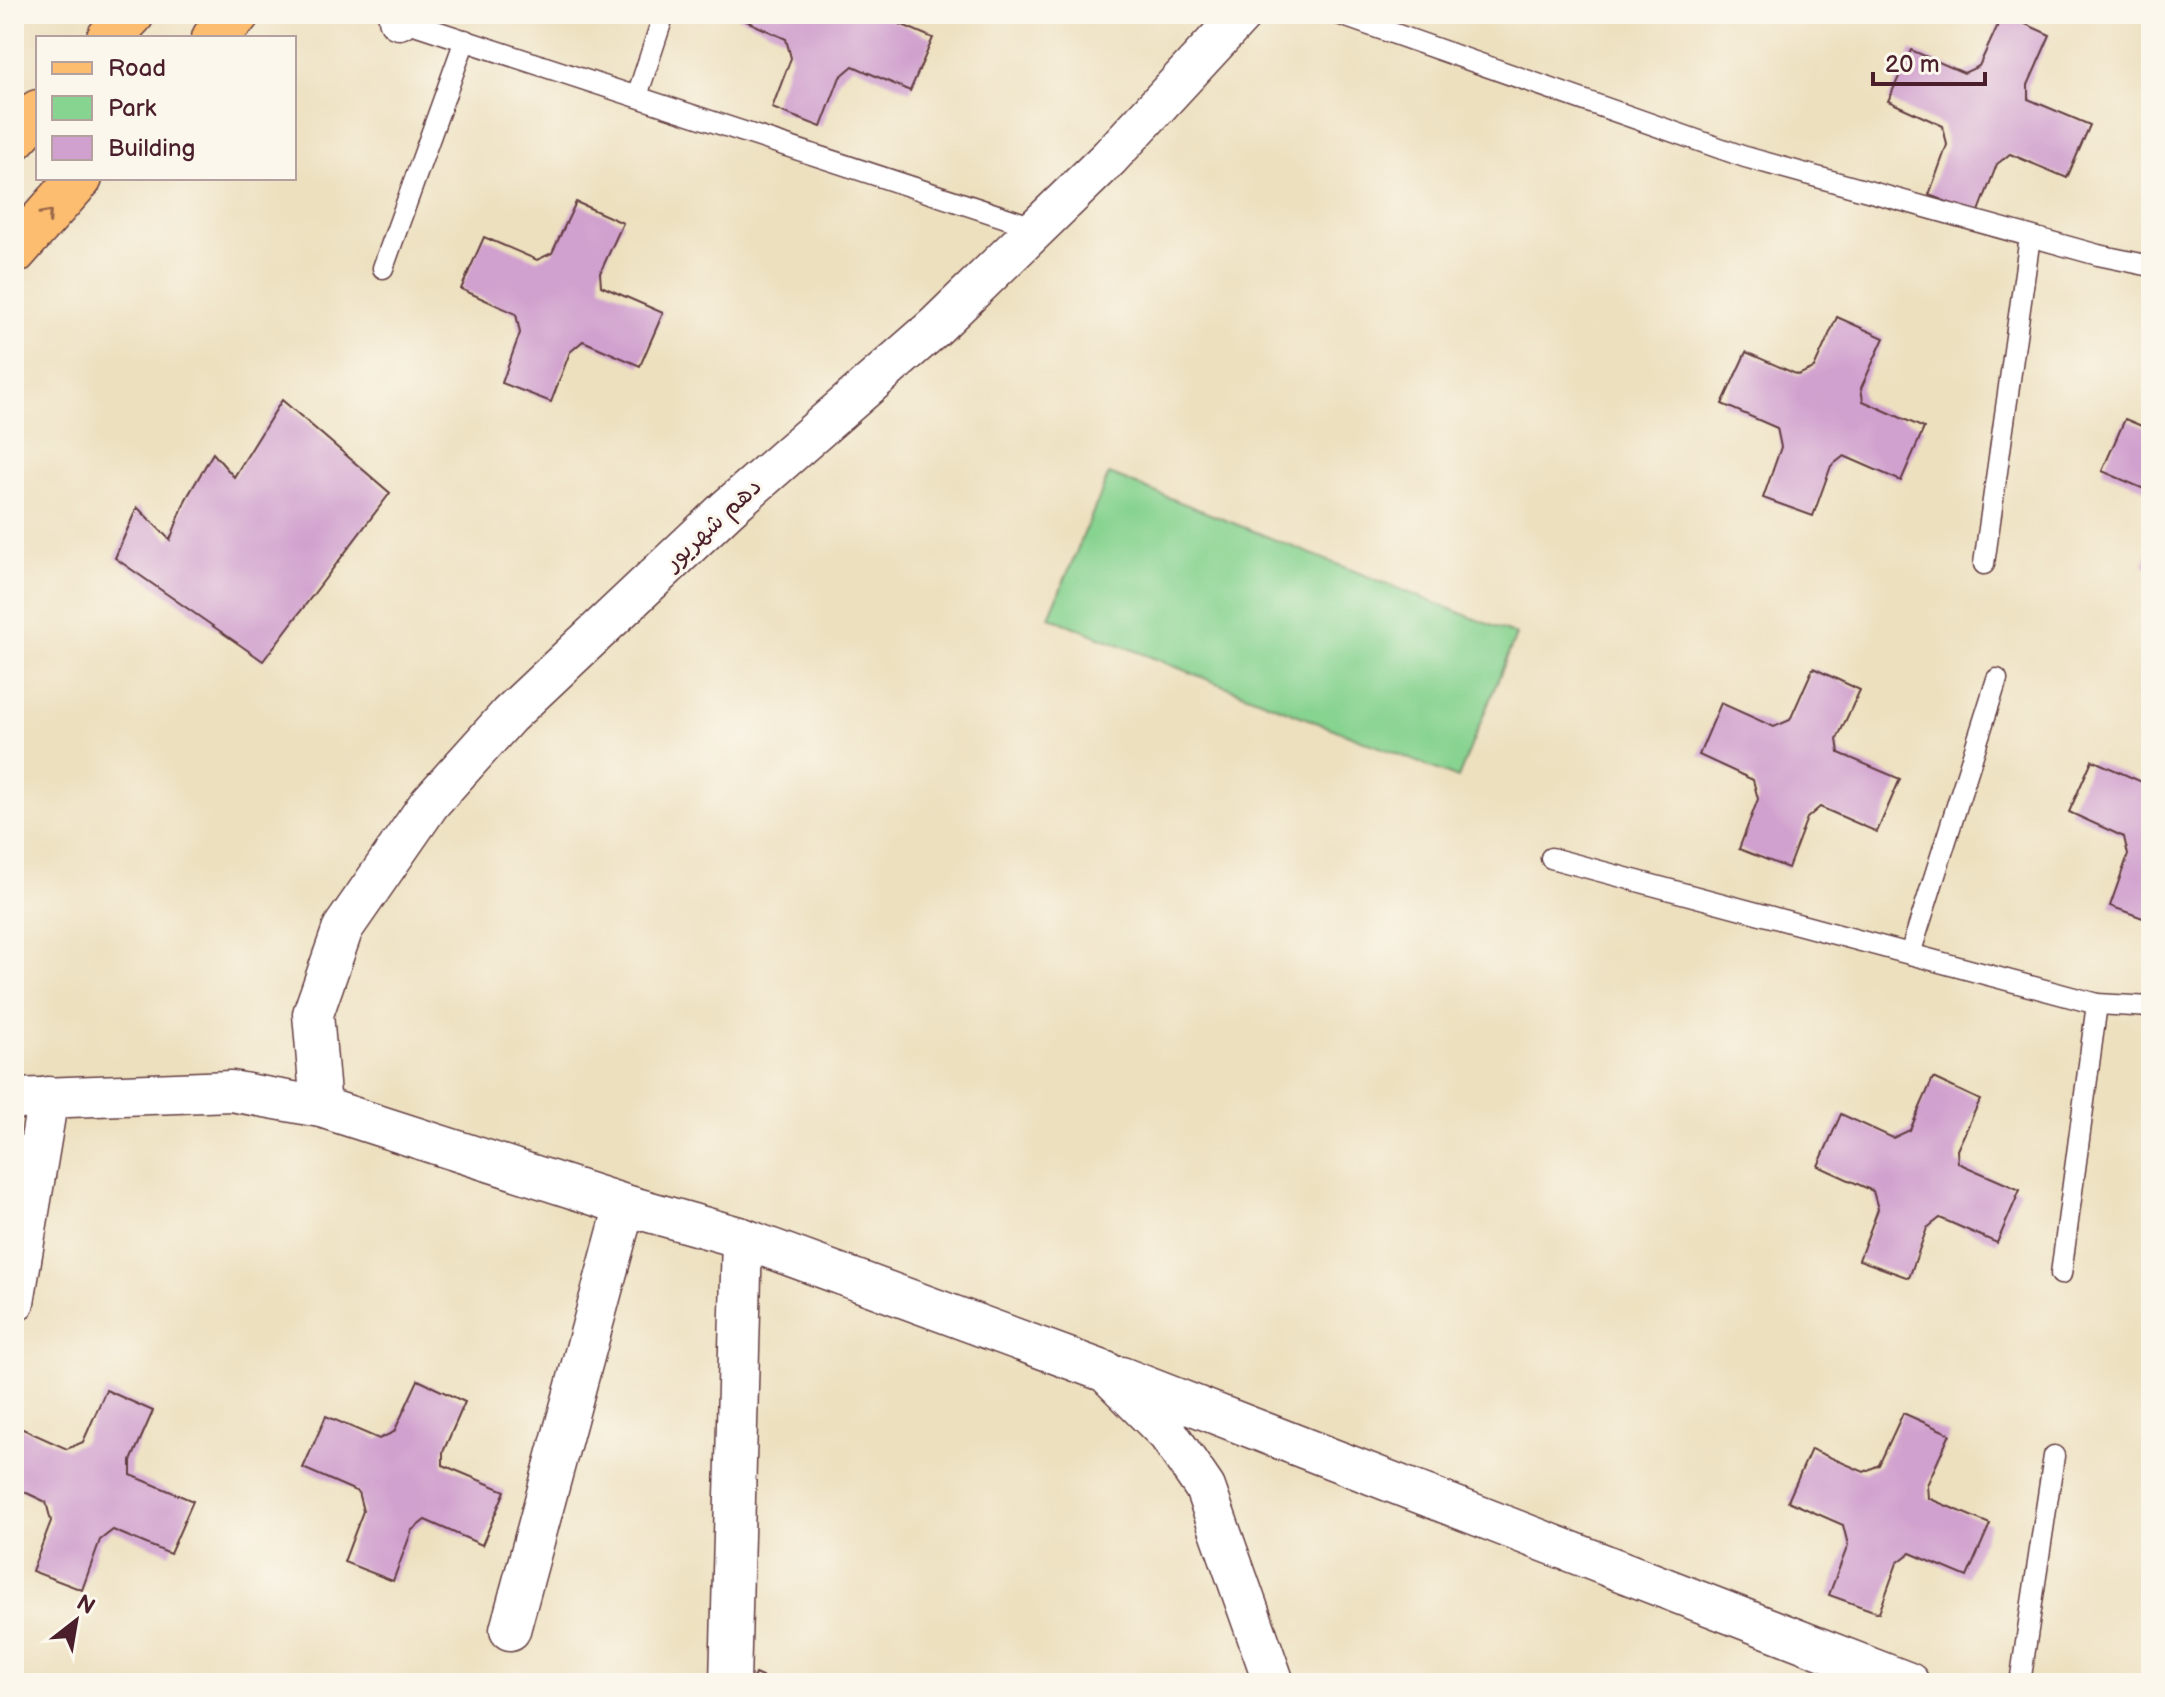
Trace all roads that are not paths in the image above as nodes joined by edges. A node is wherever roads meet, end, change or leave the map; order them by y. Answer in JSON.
{"nodes":[{"id":1,"x":132,"y":14,"type":"edge"},
{"id":2,"x":237,"y":14,"type":"edge"},
{"id":3,"x":664,"y":14,"type":"edge"},
{"id":4,"x":1242,"y":14,"type":"edge"},
{"id":5,"x":1338,"y":14,"type":"edge"},
{"id":6,"x":401,"y":16,"type":"edge"},
{"id":7,"x":111,"y":36,"type":"edge"},
{"id":8,"x":216,"y":36,"type":"edge"},
{"id":9,"x":465,"y":40,"type":"junction"},
{"id":10,"x":637,"y":96,"type":"junction"},
{"id":11,"x":36,"y":114,"type":"edge"},
{"id":12,"x":14,"y":138,"type":"edge"},
{"id":13,"x":78,"y":180,"type":"edge"},
{"id":14,"x":1037,"y":228,"type":"junction"},
{"id":15,"x":2030,"y":237,"type":"junction"},
{"id":16,"x":14,"y":252,"type":"edge"},
{"id":17,"x":2151,"y":266,"type":"edge"},
{"id":18,"x":383,"y":268,"type":"dead end"},
{"id":19,"x":1984,"y":564,"type":"dead end"},
{"id":20,"x":1997,"y":679,"type":"dead end"},
{"id":21,"x":1551,"y":858,"type":"dead end"},
{"id":22,"x":1910,"y":954,"type":"junction"},
{"id":23,"x":2097,"y":1004,"type":"junction"},
{"id":24,"x":2151,"y":1007,"type":"edge"},
{"id":25,"x":31,"y":1098,"type":"edge"},
{"id":26,"x":321,"y":1107,"type":"junction"},
{"id":27,"x":625,"y":1205,"type":"junction"},
{"id":28,"x":742,"y":1238,"type":"junction"},
{"id":29,"x":2061,"y":1274,"type":"dead end"},
{"id":30,"x":14,"y":1302,"type":"edge"},
{"id":31,"x":1106,"y":1372,"type":"junction"},
{"id":32,"x":2054,"y":1456,"type":"dead end"},
{"id":33,"x":510,"y":1630,"type":"dead end"},
{"id":34,"x":730,"y":1683,"type":"edge"},
{"id":35,"x":1274,"y":1683,"type":"edge"},
{"id":36,"x":1909,"y":1683,"type":"edge"},
{"id":37,"x":2020,"y":1683,"type":"edge"}],
"edges":[{"from":1,"to":7,"type":"main road"},
{"from":2,"to":8,"type":"main road"},
{"from":3,"to":10,"type":"lane"},
{"from":4,"to":14,"type":"street","name":"دهم شهریور"},
{"from":5,"to":15,"type":"lane"},
{"from":6,"to":9,"type":"lane"},
{"from":9,"to":10,"type":"lane"},
{"from":9,"to":18,"type":"lane"},
{"from":10,"to":14,"type":"lane"},
{"from":11,"to":12,"type":"main road"},
{"from":16,"to":13,"type":"main road","one_way":true},
{"from":14,"to":26,"type":"street","name":"دهم شهریور"},
{"from":15,"to":17,"type":"lane"},
{"from":15,"to":19,"type":"lane"},
{"from":20,"to":22,"type":"lane"},
{"from":21,"to":22,"type":"lane"},
{"from":22,"to":23,"type":"lane"},
{"from":23,"to":24,"type":"lane"},
{"from":23,"to":29,"type":"lane"},
{"from":25,"to":26,"type":"street"},
{"from":25,"to":30,"type":"street"},
{"from":26,"to":27,"type":"street"},
{"from":27,"to":28,"type":"street"},
{"from":27,"to":33,"type":"street"},
{"from":28,"to":31,"type":"street"},
{"from":28,"to":34,"type":"street"},
{"from":31,"to":35,"type":"street"},
{"from":31,"to":36,"type":"street"},
{"from":32,"to":37,"type":"lane"}]}
